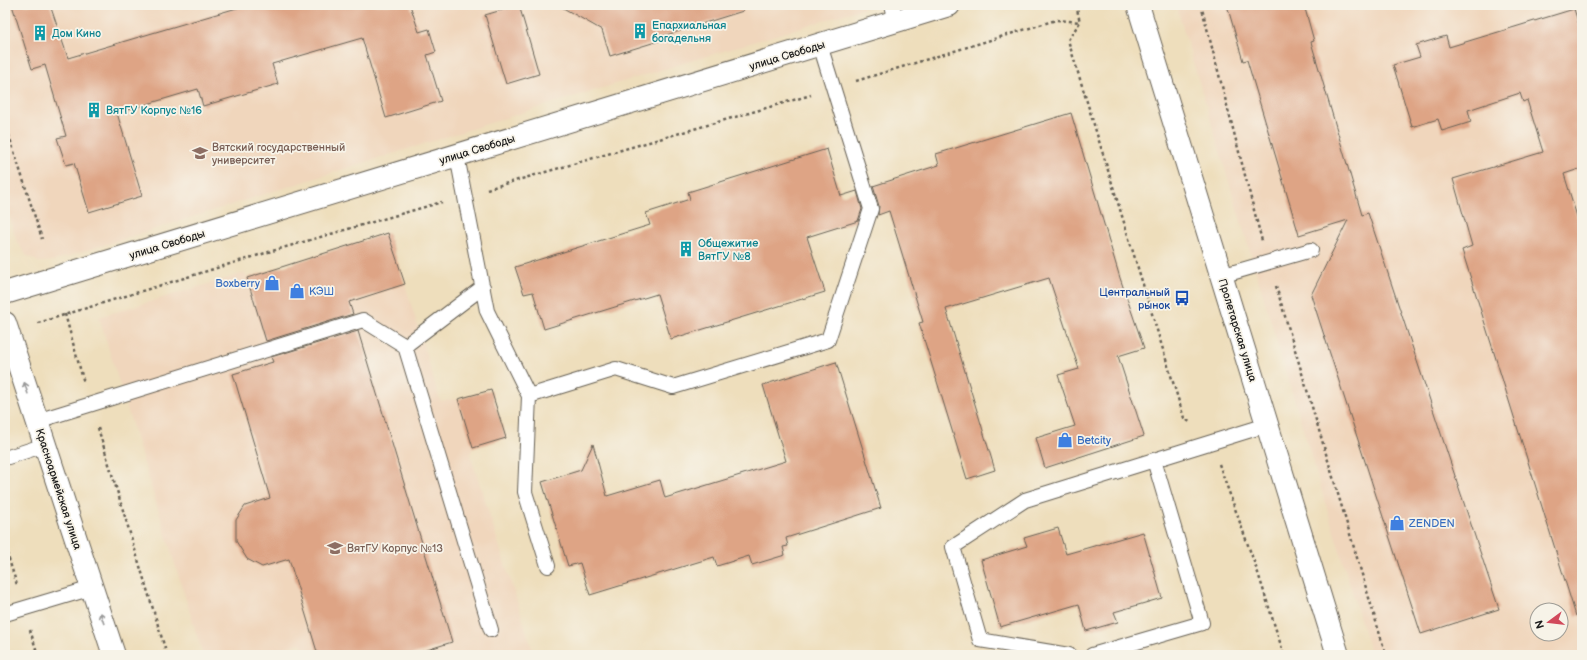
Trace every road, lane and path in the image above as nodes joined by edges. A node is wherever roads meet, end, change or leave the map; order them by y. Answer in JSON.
{"nodes":[{"id":1,"x":949,"y":5,"type":"edge"},
{"id":2,"x":1076,"y":5,"type":"edge"},
{"id":3,"x":1138,"y":5,"type":"edge"},
{"id":4,"x":1201,"y":5,"type":"edge"},
{"id":5,"x":894,"y":13,"type":"edge"},
{"id":6,"x":1080,"y":22,"type":"junction"},
{"id":7,"x":820,"y":45,"type":"junction"},
{"id":8,"x":834,"y":88,"type":"junction"},
{"id":9,"x":5,"y":123,"type":"edge"},
{"id":10,"x":457,"y":156,"type":"junction"},
{"id":11,"x":465,"y":196,"type":"junction"},
{"id":12,"x":42,"y":240,"type":"dead end"},
{"id":13,"x":1311,"y":250,"type":"dead end"},
{"id":14,"x":1269,"y":262,"type":"junction"},
{"id":15,"x":1221,"y":276,"type":"junction"},
{"id":16,"x":483,"y":287,"type":"junction"},
{"id":17,"x":5,"y":293,"type":"edge"},
{"id":18,"x":65,"y":314,"type":"junction"},
{"id":19,"x":5,"y":323,"type":"edge"},
{"id":20,"x":38,"y":323,"type":"dead end"},
{"id":21,"x":405,"y":346,"type":"junction"},
{"id":22,"x":529,"y":396,"type":"junction"},
{"id":23,"x":91,"y":405,"type":"junction"},
{"id":24,"x":37,"y":421,"type":"junction"},
{"id":25,"x":1267,"y":424,"type":"junction"},
{"id":26,"x":1211,"y":442,"type":"junction"},
{"id":27,"x":45,"y":445,"type":"junction"},
{"id":28,"x":5,"y":458,"type":"edge"},
{"id":29,"x":1154,"y":460,"type":"junction"},
{"id":30,"x":548,"y":566,"type":"dead end"},
{"id":31,"x":92,"y":588,"type":"junction"},
{"id":32,"x":5,"y":614,"type":"edge"},
{"id":33,"x":491,"y":630,"type":"dead end"},
{"id":34,"x":114,"y":655,"type":"edge"},
{"id":35,"x":167,"y":655,"type":"edge"},
{"id":36,"x":1069,"y":655,"type":"edge"},
{"id":37,"x":1092,"y":655,"type":"edge"},
{"id":38,"x":1284,"y":655,"type":"edge"},
{"id":39,"x":1338,"y":655,"type":"edge"},
{"id":40,"x":1386,"y":655,"type":"edge"}],
"edges":[{"from":1,"to":5,"type":"street","name":"улица Свободы"},
{"from":2,"to":6,"type":"path"},
{"from":3,"to":15,"type":"street","name":"Пролетарская улица"},
{"from":4,"to":14,"type":"path"},
{"from":5,"to":7,"type":"street","name":"улица Свободы"},
{"from":6,"to":8,"type":"path"},
{"from":6,"to":26,"type":"path"},
{"from":7,"to":8,"type":"lane"},
{"from":7,"to":10,"type":"street","name":"улица Свободы"},
{"from":8,"to":11,"type":"path"},
{"from":8,"to":22,"type":"lane"},
{"from":9,"to":12,"type":"path"},
{"from":10,"to":11,"type":"lane"},
{"from":10,"to":17,"type":"street","name":"улица Свободы"},
{"from":11,"to":16,"type":"lane"},
{"from":11,"to":18,"type":"path"},
{"from":13,"to":14,"type":"lane"},
{"from":14,"to":15,"type":"lane"},
{"from":14,"to":40,"type":"path"},
{"from":15,"to":25,"type":"street","name":"Пролетарская улица"},
{"from":16,"to":21,"type":"lane"},
{"from":16,"to":22,"type":"lane"},
{"from":18,"to":20,"type":"path"},
{"from":18,"to":23,"type":"path"},
{"from":24,"to":19,"type":"street","name":"Красноармейская улица","one_way":true},
{"from":21,"to":23,"type":"lane"},
{"from":21,"to":33,"type":"lane"},
{"from":22,"to":30,"type":"lane"},
{"from":23,"to":24,"type":"lane"},
{"from":23,"to":35,"type":"path"},
{"from":24,"to":27,"type":"street","name":"Красноармейская улица"},
{"from":25,"to":26,"type":"lane"},
{"from":25,"to":39,"type":"street","name":"Пролетарская улица"},
{"from":26,"to":29,"type":"lane"},
{"from":26,"to":38,"type":"path"},
{"from":27,"to":28,"type":"lane"},
{"from":27,"to":31,"type":"street","name":"Красноармейская улица"},
{"from":29,"to":36,"type":"lane"},
{"from":29,"to":37,"type":"lane"},
{"from":31,"to":32,"type":"lane"},
{"from":34,"to":31,"type":"street","name":"Красноармейская улица","one_way":true}]}
